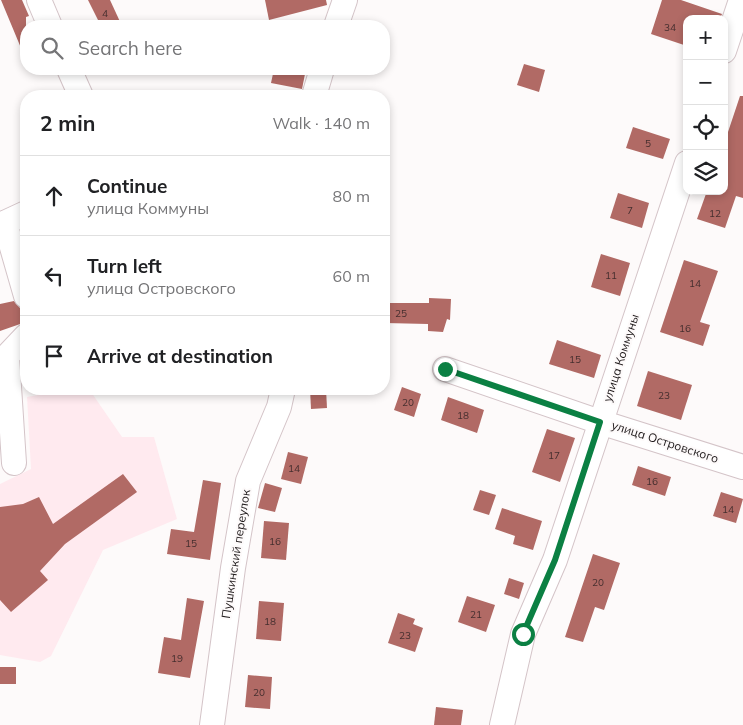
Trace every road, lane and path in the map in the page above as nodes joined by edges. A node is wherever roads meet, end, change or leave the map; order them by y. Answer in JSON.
{"nodes":[{"id":1,"x":39,"y":0,"type":"edge"},
{"id":2,"x":345,"y":0,"type":"edge"},
{"id":3,"x":741,"y":0,"type":"edge"},
{"id":4,"x":47,"y":20,"type":"edge"},
{"id":5,"x":338,"y":20,"type":"edge"},
{"id":6,"x":728,"y":39,"type":"edge"},
{"id":7,"x":72,"y":75,"type":"edge"},
{"id":8,"x":320,"y":75,"type":"edge"},
{"id":9,"x":78,"y":90,"type":"edge"},
{"id":10,"x":316,"y":90,"type":"edge"},
{"id":11,"x":683,"y":175,"type":"edge"},
{"id":12,"x":11,"y":220,"type":"edge"},
{"id":13,"x":20,"y":266,"type":"edge"},
{"id":14,"x":20,"y":342,"type":"edge"},
{"id":15,"x":445,"y":369,"type":"dead end"},
{"id":16,"x":282,"y":395,"type":"edge"},
{"id":17,"x":600,"y":422,"type":"junction"},
{"id":18,"x":14,"y":463,"type":"dead end"},
{"id":19,"x":743,"y":467,"type":"edge"},
{"id":20,"x":212,"y":725,"type":"edge"},
{"id":21,"x":502,"y":725,"type":"edge"}],
"edges":[{"from":1,"to":4,"type":"street"},
{"from":2,"to":5,"type":"street"},
{"from":3,"to":6,"type":"street"},
{"from":7,"to":9,"type":"street"},
{"from":8,"to":10,"type":"street"},
{"from":11,"to":17,"type":"street","name":"улица Коммуны"},
{"from":12,"to":13,"type":"street"},
{"from":14,"to":18,"type":"street"},
{"from":15,"to":17,"type":"street","name":"улица Островского"},
{"from":16,"to":20,"type":"street","name":"Пушкинский переулок"},
{"from":17,"to":19,"type":"street","name":"улица Островского"},
{"from":17,"to":21,"type":"street","name":"улица Коммуны"}]}
